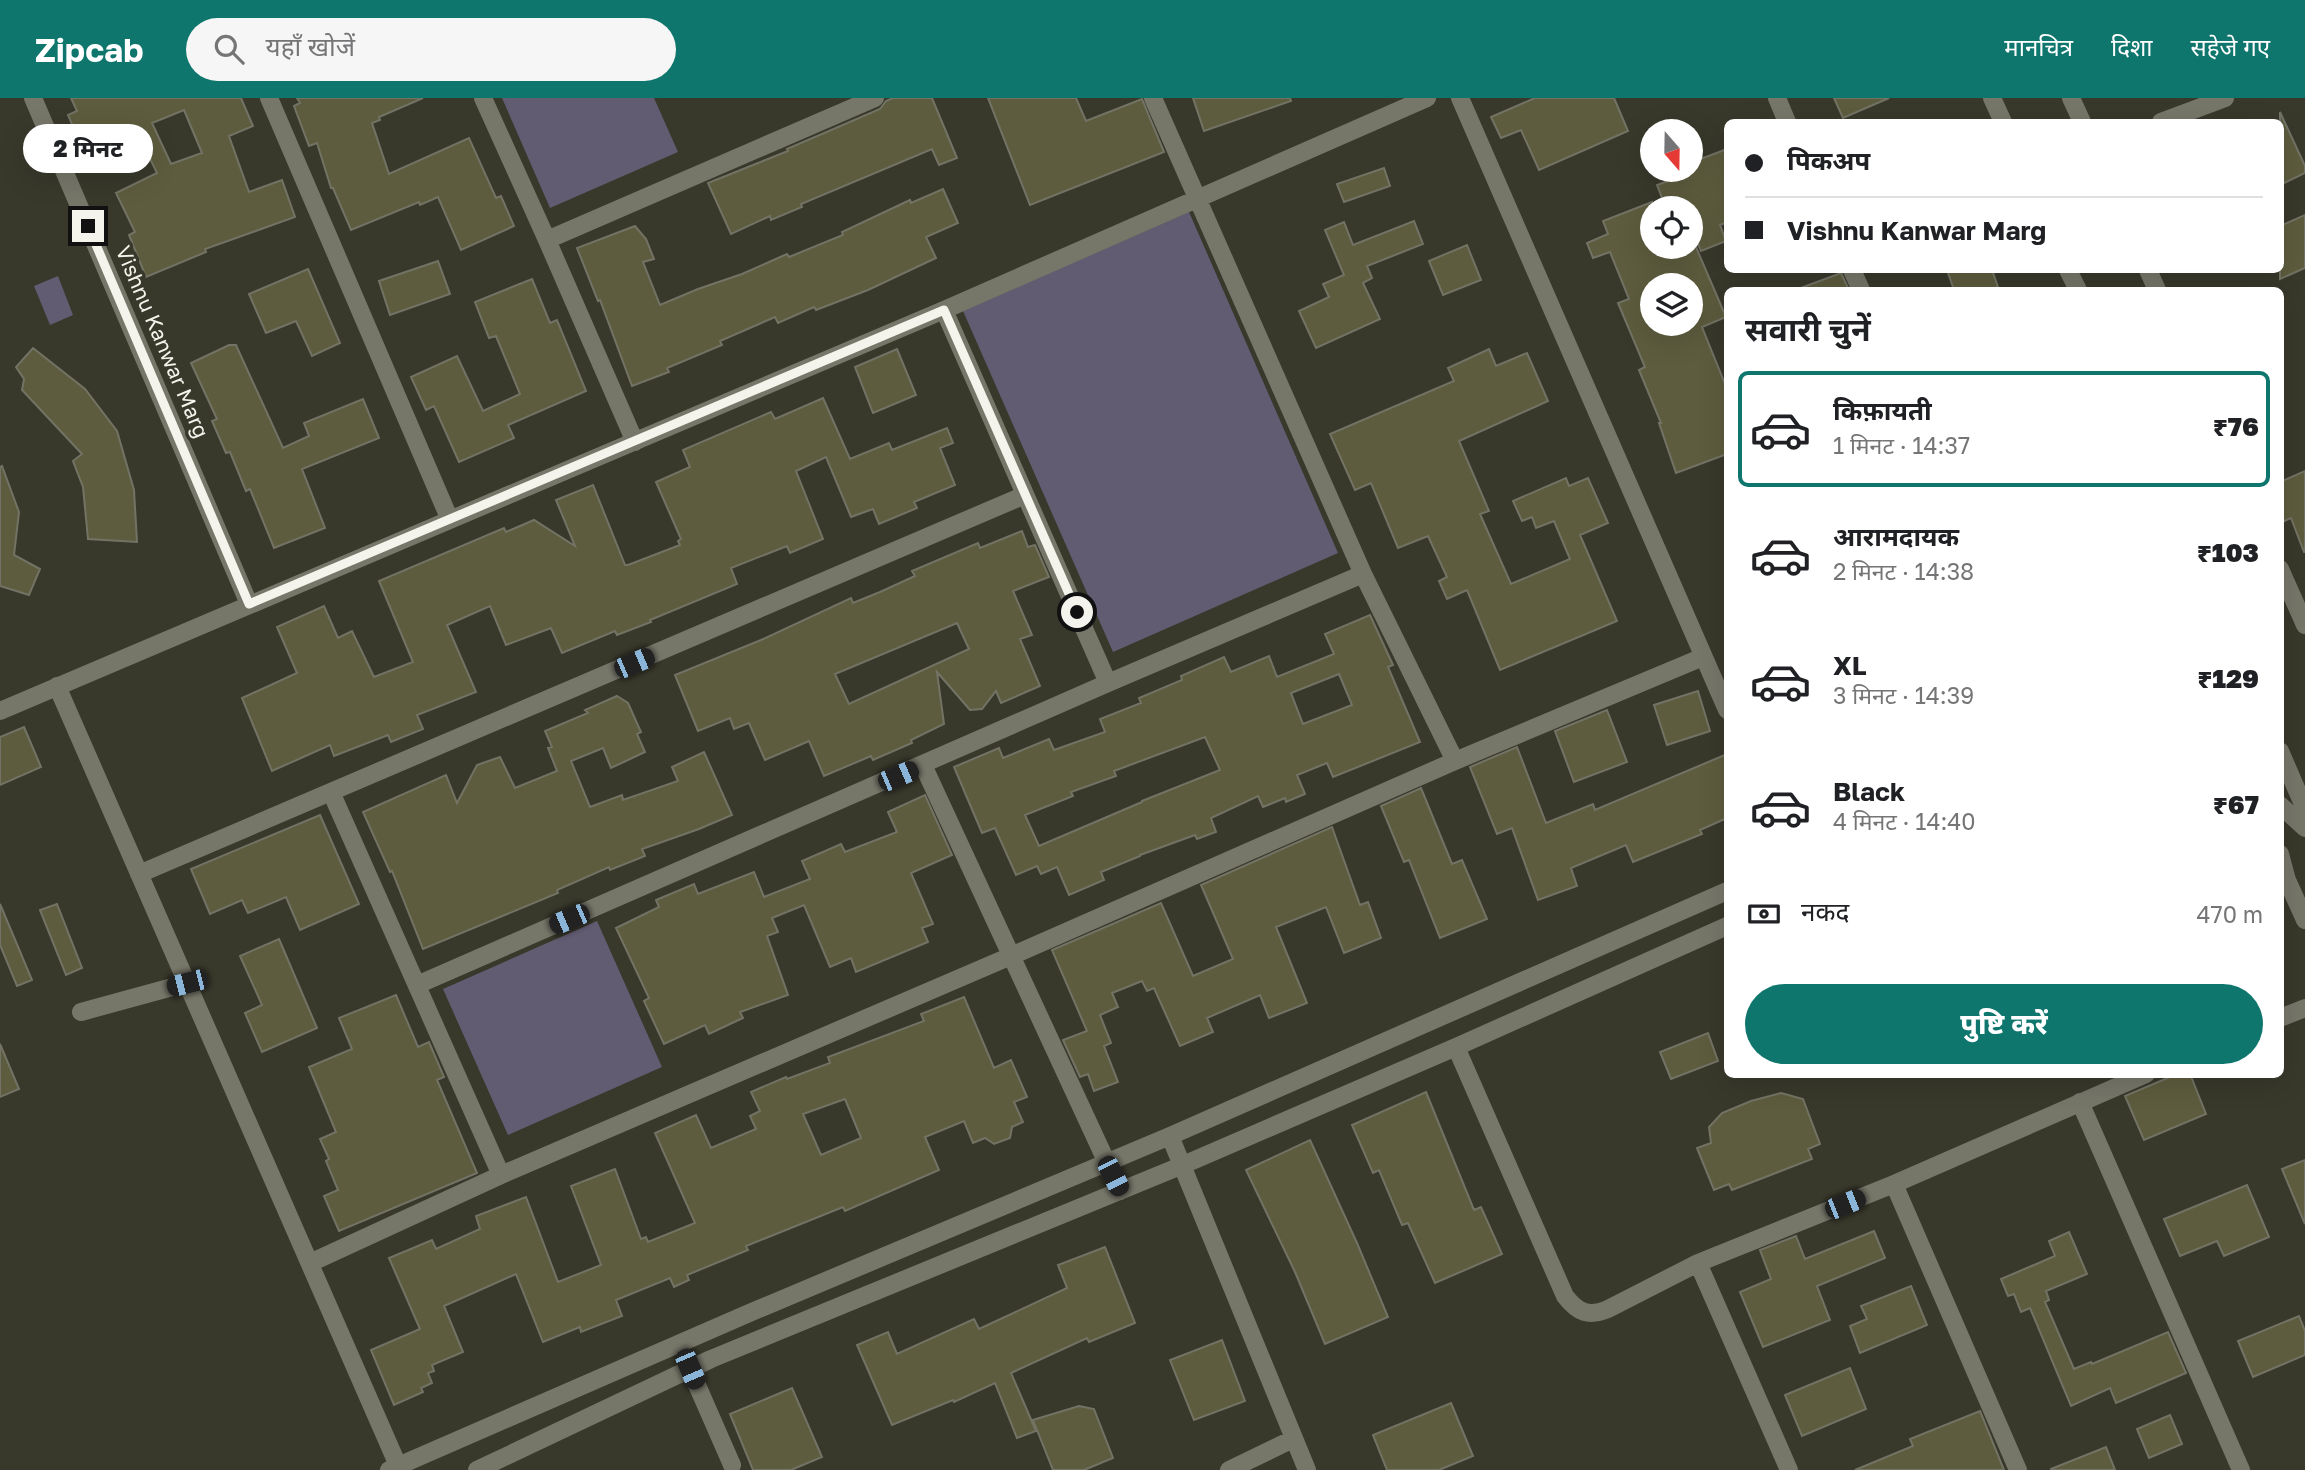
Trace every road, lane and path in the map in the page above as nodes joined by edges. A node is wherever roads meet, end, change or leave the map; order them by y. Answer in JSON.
{"nodes":[{"id":1,"x":33,"y":98,"type":"edge"},
{"id":2,"x":269,"y":98,"type":"edge"},
{"id":3,"x":483,"y":98,"type":"edge"},
{"id":4,"x":875,"y":98,"type":"edge"},
{"id":5,"x":1153,"y":98,"type":"edge"},
{"id":6,"x":1427,"y":98,"type":"edge"},
{"id":7,"x":1460,"y":98,"type":"edge"},
{"id":8,"x":1777,"y":98,"type":"edge"},
{"id":9,"x":1992,"y":98,"type":"edge"},
{"id":10,"x":2071,"y":98,"type":"edge"},
{"id":11,"x":2225,"y":98,"type":"edge"},
{"id":12,"x":1786,"y":119,"type":"edge"},
{"id":13,"x":2002,"y":119,"type":"edge"},
{"id":14,"x":2081,"y":119,"type":"edge"},
{"id":15,"x":2169,"y":119,"type":"edge"},
{"id":16,"x":1198,"y":199,"type":"junction"},
{"id":17,"x":548,"y":240,"type":"junction"},
{"id":18,"x":944,"y":310,"type":"junction"},
{"id":19,"x":635,"y":442,"type":"junction"},
{"id":20,"x":1025,"y":495,"type":"junction"},
{"id":21,"x":450,"y":520,"type":"junction"},
{"id":22,"x":1363,"y":574,"type":"junction"},
{"id":23,"x":2284,"y":578,"type":"edge"},
{"id":24,"x":249,"y":604,"type":"junction"},
{"id":25,"x":2305,"y":625,"type":"edge"},
{"id":26,"x":1703,"y":657,"type":"junction"},
{"id":27,"x":1108,"y":683,"type":"junction"},
{"id":28,"x":57,"y":686,"type":"junction"},
{"id":29,"x":1724,"y":703,"type":"edge"},
{"id":30,"x":0,"y":711,"type":"edge"},
{"id":31,"x":2284,"y":760,"type":"edge"},
{"id":32,"x":1455,"y":761,"type":"junction"},
{"id":33,"x":923,"y":765,"type":"junction"},
{"id":34,"x":331,"y":792,"type":"junction"},
{"id":35,"x":2284,"y":809,"type":"edge"},
{"id":36,"x":2305,"y":809,"type":"edge"},
{"id":37,"x":2305,"y":828,"type":"edge"},
{"id":38,"x":2284,"y":869,"type":"edge"},
{"id":39,"x":139,"y":874,"type":"junction"},
{"id":40,"x":1724,"y":892,"type":"edge"},
{"id":41,"x":2305,"y":920,"type":"edge"},
{"id":42,"x":1724,"y":927,"type":"edge"},
{"id":43,"x":1011,"y":956,"type":"junction"},
{"id":44,"x":187,"y":983,"type":"junction"},
{"id":45,"x":417,"y":985,"type":"junction"},
{"id":46,"x":2305,"y":1008,"type":"edge"},
{"id":47,"x":81,"y":1012,"type":"dead end"},
{"id":48,"x":2284,"y":1016,"type":"edge"},
{"id":49,"x":1456,"y":1047,"type":"junction"},
{"id":50,"x":2137,"y":1078,"type":"edge"},
{"id":51,"x":2080,"y":1102,"type":"junction"},
{"id":52,"x":1170,"y":1136,"type":"junction"},
{"id":53,"x":1105,"y":1162,"type":"junction"},
{"id":54,"x":1183,"y":1165,"type":"junction"},
{"id":55,"x":502,"y":1175,"type":"junction"},
{"id":56,"x":1894,"y":1184,"type":"junction"},
{"id":57,"x":1120,"y":1191,"type":"junction"},
{"id":58,"x":1698,"y":1263,"type":"junction"},
{"id":59,"x":310,"y":1264,"type":"junction"},
{"id":60,"x":690,"y":1369,"type":"junction"},
{"id":61,"x":1293,"y":1439,"type":"junction"},
{"id":62,"x":732,"y":1465,"type":"dead end"},
{"id":63,"x":396,"y":1469,"type":"edge"},
{"id":64,"x":477,"y":1470,"type":"edge"},
{"id":65,"x":1229,"y":1470,"type":"edge"},
{"id":66,"x":1307,"y":1470,"type":"edge"},
{"id":67,"x":1789,"y":1470,"type":"edge"},
{"id":68,"x":2018,"y":1470,"type":"edge"},
{"id":69,"x":2241,"y":1470,"type":"edge"}],
"edges":[{"from":1,"to":24,"type":"street","name":"Vishnu Kanwar Marg"},
{"from":2,"to":21,"type":"street"},
{"from":3,"to":17,"type":"street"},
{"from":4,"to":17,"type":"street"},
{"from":5,"to":16,"type":"street"},
{"from":6,"to":16,"type":"street"},
{"from":7,"to":26,"type":"street"},
{"from":8,"to":12,"type":"street"},
{"from":9,"to":13,"type":"street"},
{"from":10,"to":14,"type":"street"},
{"from":11,"to":15,"type":"street"},
{"from":16,"to":18,"type":"street"},
{"from":16,"to":22,"type":"street"},
{"from":17,"to":19,"type":"street"},
{"from":18,"to":19,"type":"street"},
{"from":18,"to":20,"type":"street"},
{"from":19,"to":21,"type":"street"},
{"from":20,"to":27,"type":"street"},
{"from":20,"to":34,"type":"street"},
{"from":21,"to":24,"type":"street"},
{"from":22,"to":27,"type":"street"},
{"from":22,"to":32,"type":"street"},
{"from":23,"to":25,"type":"street"},
{"from":24,"to":28,"type":"street"},
{"from":26,"to":29,"type":"street"},
{"from":26,"to":32,"type":"street"},
{"from":27,"to":33,"type":"street"},
{"from":28,"to":30,"type":"street"},
{"from":28,"to":39,"type":"street"},
{"from":31,"to":36,"type":"street"},
{"from":32,"to":43,"type":"street"},
{"from":33,"to":43,"type":"street"},
{"from":33,"to":45,"type":"street"},
{"from":34,"to":39,"type":"street"},
{"from":34,"to":45,"type":"street"},
{"from":35,"to":37,"type":"street"},
{"from":38,"to":41,"type":"street"},
{"from":39,"to":44,"type":"street"},
{"from":40,"to":52,"type":"street"},
{"from":42,"to":49,"type":"street"},
{"from":43,"to":53,"type":"street"},
{"from":43,"to":55,"type":"street"},
{"from":44,"to":47,"type":"street"},
{"from":44,"to":59,"type":"street"},
{"from":45,"to":55,"type":"street"},
{"from":46,"to":48,"type":"street"},
{"from":49,"to":54,"type":"street"},
{"from":49,"to":58,"type":"street"},
{"from":50,"to":51,"type":"street"},
{"from":51,"to":56,"type":"street"},
{"from":51,"to":69,"type":"street"},
{"from":52,"to":53,"type":"street"},
{"from":52,"to":54,"type":"street"},
{"from":53,"to":57,"type":"street"},
{"from":53,"to":63,"type":"street"},
{"from":54,"to":57,"type":"street"},
{"from":54,"to":61,"type":"street"},
{"from":55,"to":59,"type":"street"},
{"from":56,"to":58,"type":"street"},
{"from":56,"to":68,"type":"street"},
{"from":57,"to":60,"type":"street"},
{"from":58,"to":67,"type":"street"},
{"from":59,"to":63,"type":"street"},
{"from":60,"to":62,"type":"street"},
{"from":60,"to":64,"type":"street"},
{"from":61,"to":65,"type":"street"},
{"from":61,"to":66,"type":"street"}]}
